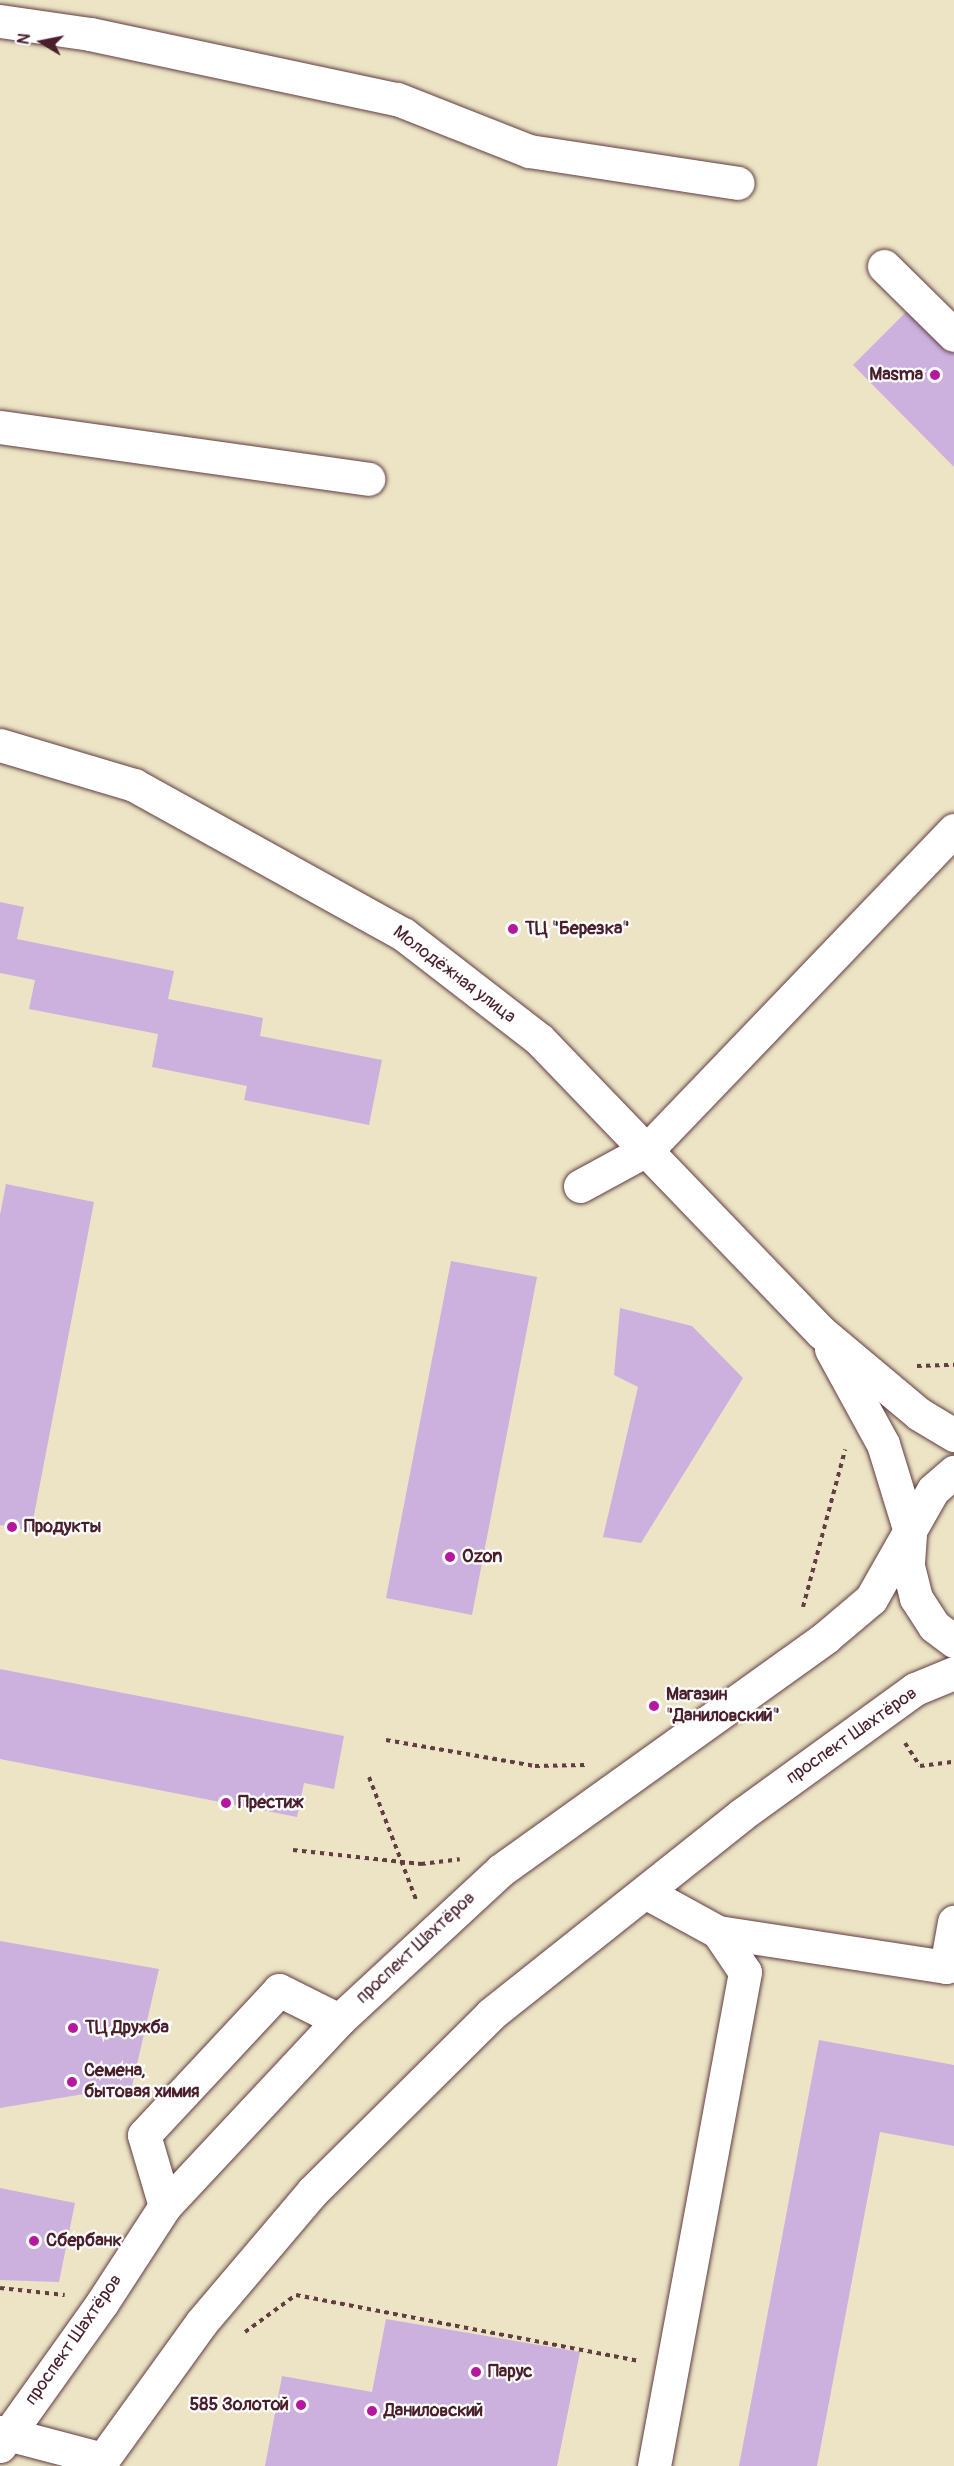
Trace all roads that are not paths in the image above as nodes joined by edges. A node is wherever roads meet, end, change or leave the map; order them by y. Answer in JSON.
{"nodes":[{"id":1,"x":0,"y":21,"type":"edge"},
{"id":2,"x":738,"y":183,"type":"dead end"},
{"id":3,"x":885,"y":266,"type":"dead end"},
{"id":4,"x":954,"y":335,"type":"edge"},
{"id":5,"x":0,"y":427,"type":"edge"},
{"id":6,"x":368,"y":479,"type":"dead end"},
{"id":7,"x":0,"y":746,"type":"edge"},
{"id":8,"x":954,"y":830,"type":"edge"},
{"id":9,"x":648,"y":1149,"type":"junction"},
{"id":10,"x":580,"y":1186,"type":"dead end"},
{"id":11,"x":821,"y":1332,"type":"junction"},
{"id":12,"x":954,"y":1435,"type":"edge"},
{"id":13,"x":954,"y":1472,"type":"edge"},
{"id":14,"x":910,"y":1532,"type":"junction"},
{"id":15,"x":954,"y":1641,"type":"edge"},
{"id":16,"x":954,"y":1673,"type":"edge"},
{"id":17,"x":645,"y":1892,"type":"junction"},
{"id":18,"x":954,"y":1922,"type":"edge"},
{"id":19,"x":718,"y":1932,"type":"junction"},
{"id":20,"x":339,"y":2020,"type":"junction"},
{"id":21,"x":165,"y":2206,"type":"junction"},
{"id":22,"x":2,"y":2437,"type":"edge"},
{"id":23,"x":100,"y":2463,"type":"edge"},
{"id":24,"x":654,"y":2466,"type":"edge"}],
"edges":[{"from":1,"to":2,"type":"main road"},
{"from":3,"to":4,"type":"main road"},
{"from":5,"to":6,"type":"main road"},
{"from":7,"to":9,"type":"main road","name":"Молодёжная улица"},
{"from":8,"to":9,"type":"main road"},
{"from":9,"to":10,"type":"main road"},
{"from":9,"to":11,"type":"main road","name":"Молодёжная улица"},
{"from":11,"to":12,"type":"main road","name":"Молодёжная улица"},
{"from":11,"to":14,"type":"main road","name":"Молодёжная улица"},
{"from":13,"to":14,"type":"main road","name":"проспект Шахтёров"},
{"from":14,"to":15,"type":"main road"},
{"from":14,"to":20,"type":"main road","name":"проспект Шахтёров"},
{"from":16,"to":17,"type":"main road","name":"проспект Шахтёров"},
{"from":17,"to":19,"type":"main road"},
{"from":17,"to":23,"type":"main road","name":"проспект Шахтёров"},
{"from":18,"to":19,"type":"main road"},
{"from":19,"to":24,"type":"main road"},
{"from":20,"to":21,"type":"main road","name":"проспект Шахтёров"},
{"from":20,"to":21,"type":"main road"},
{"from":21,"to":22,"type":"main road","name":"проспект Шахтёров"},
{"from":22,"to":23,"type":"main road"}]}
